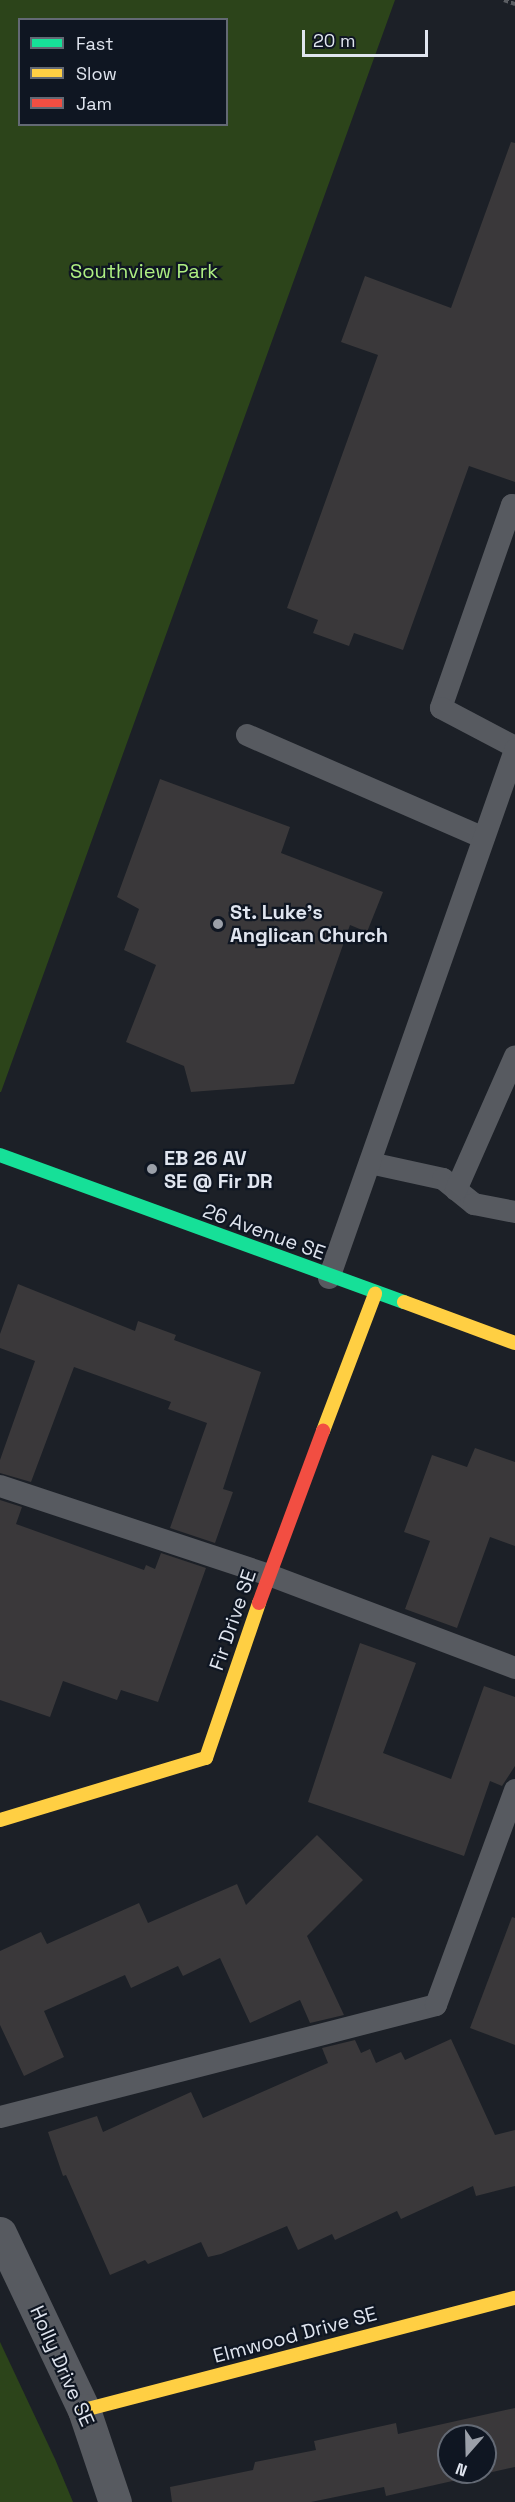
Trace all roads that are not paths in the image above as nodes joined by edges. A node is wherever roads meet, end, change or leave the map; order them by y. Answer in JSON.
{"nodes":[{"id":1,"x":515,"y":506,"type":"edge"},
{"id":2,"x":247,"y":735,"type":"dead end"},
{"id":3,"x":515,"y":748,"type":"edge"},
{"id":4,"x":484,"y":838,"type":"junction"},
{"id":5,"x":515,"y":1056,"type":"edge"},
{"id":6,"x":0,"y":1155,"type":"edge"},
{"id":7,"x":370,"y":1163,"type":"junction"},
{"id":8,"x":456,"y":1190,"type":"junction"},
{"id":9,"x":515,"y":1212,"type":"edge"},
{"id":10,"x":329,"y":1278,"type":"junction"},
{"id":11,"x":375,"y":1294,"type":"junction"},
{"id":12,"x":515,"y":1344,"type":"edge"},
{"id":13,"x":0,"y":1486,"type":"edge"},
{"id":14,"x":269,"y":1575,"type":"junction"},
{"id":15,"x":515,"y":1668,"type":"edge"},
{"id":16,"x":515,"y":1790,"type":"edge"},
{"id":17,"x":0,"y":1820,"type":"edge"},
{"id":18,"x":0,"y":2117,"type":"edge"},
{"id":19,"x":0,"y":2233,"type":"edge"},
{"id":20,"x":515,"y":2298,"type":"edge"},
{"id":21,"x":84,"y":2410,"type":"junction"},
{"id":22,"x":115,"y":2502,"type":"edge"}],
"edges":[{"from":1,"to":3,"type":"lane"},
{"from":2,"to":4,"type":"lane"},
{"from":3,"to":4,"type":"lane"},
{"from":4,"to":7,"type":"lane"},
{"from":5,"to":8,"type":"lane"},
{"from":6,"to":10,"type":"street","name":"26 Avenue SE"},
{"from":7,"to":8,"type":"lane"},
{"from":7,"to":10,"type":"lane"},
{"from":8,"to":9,"type":"lane"},
{"from":10,"to":11,"type":"street","name":"26 Avenue SE"},
{"from":11,"to":12,"type":"street","name":"26 Avenue SE"},
{"from":11,"to":14,"type":"street","name":"Fir Drive SE"},
{"from":13,"to":14,"type":"lane"},
{"from":14,"to":15,"type":"lane"},
{"from":14,"to":17,"type":"street","name":"Fir Drive SE"},
{"from":16,"to":18,"type":"lane"},
{"from":19,"to":21,"type":"street","name":"Holly Drive SE"},
{"from":20,"to":21,"type":"street","name":"Elmwood Drive SE"},
{"from":21,"to":22,"type":"street","name":"Holly Drive SE"}]}
